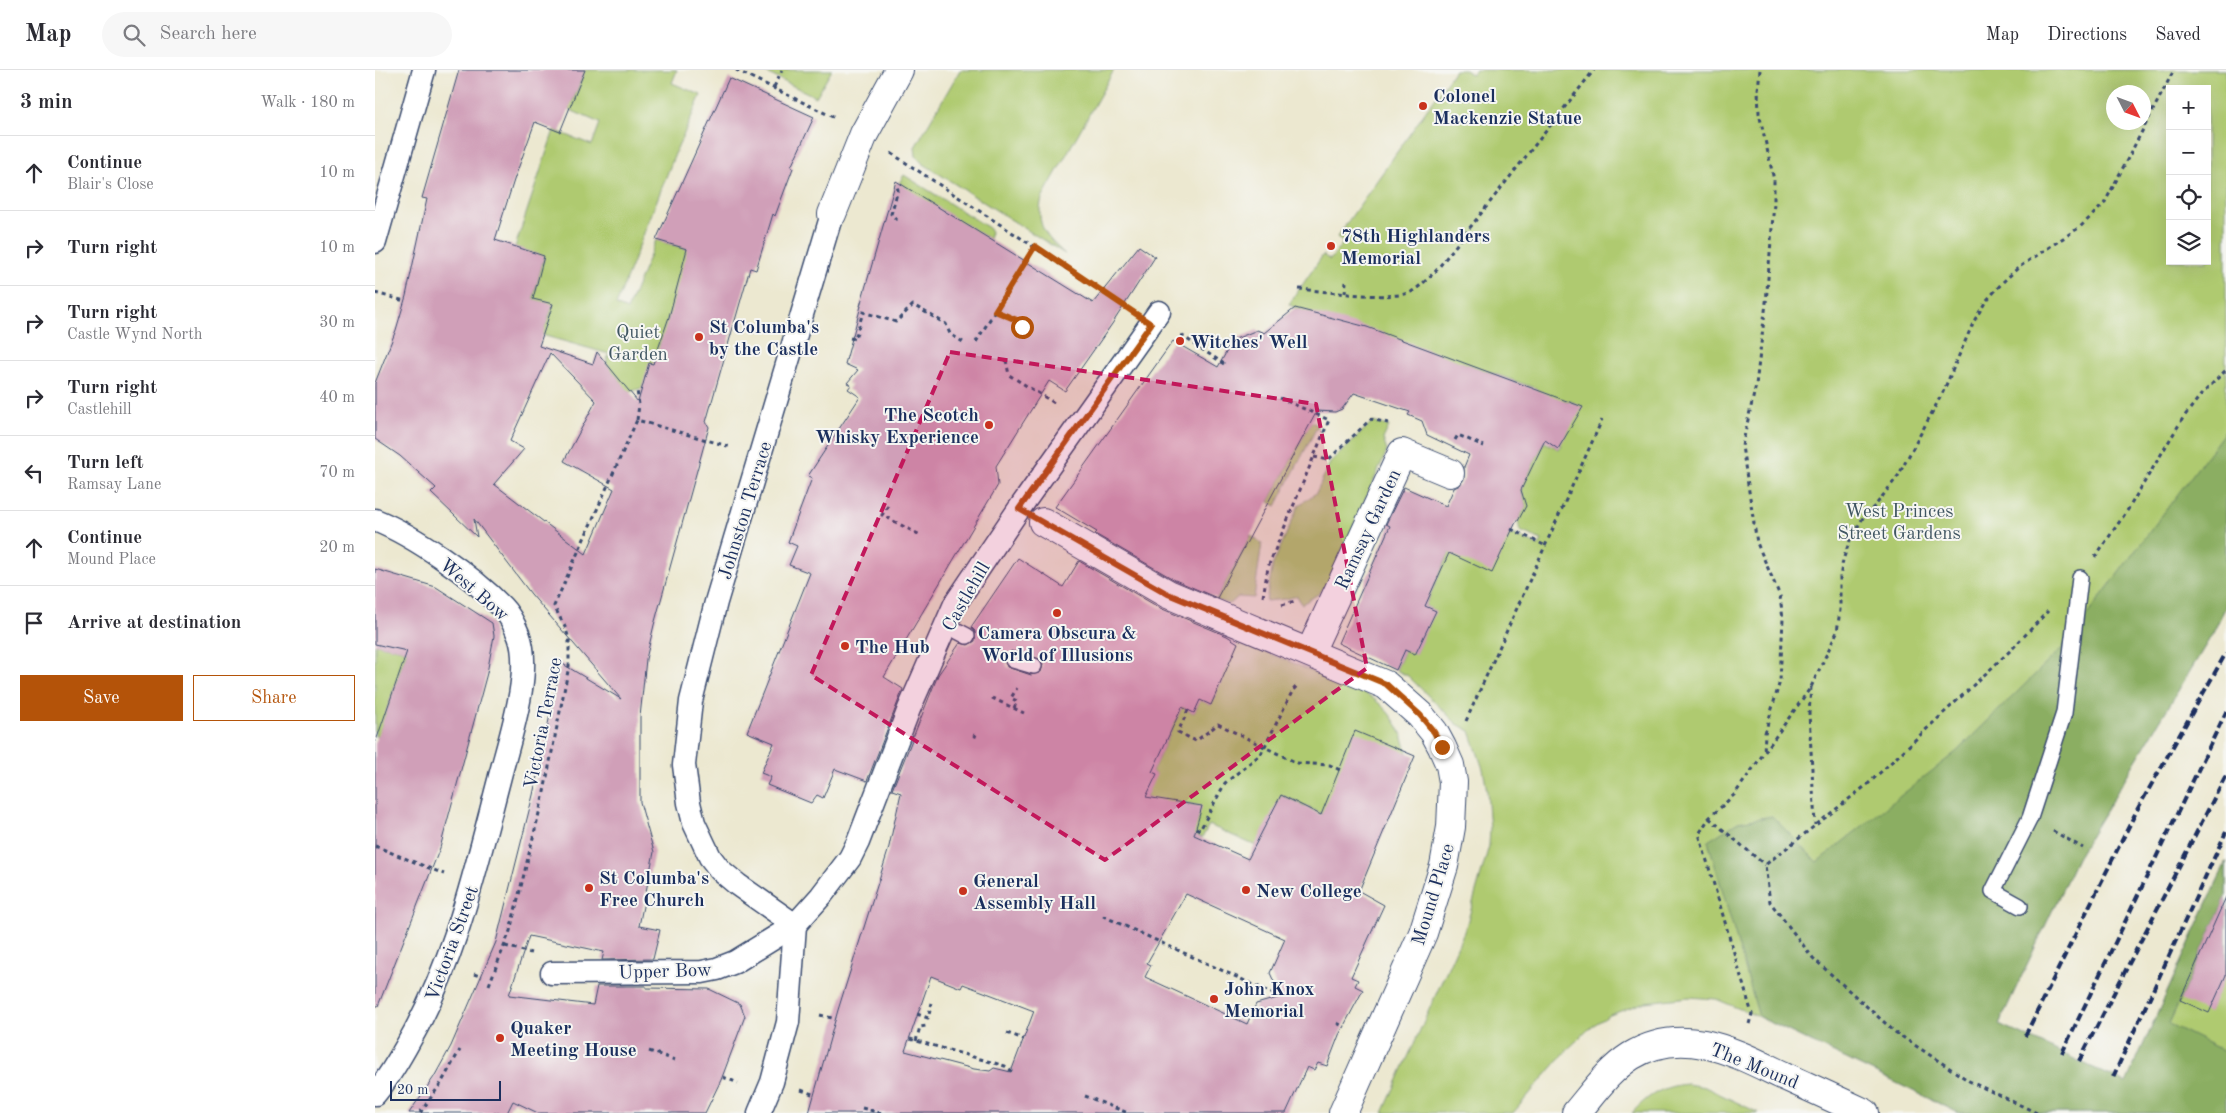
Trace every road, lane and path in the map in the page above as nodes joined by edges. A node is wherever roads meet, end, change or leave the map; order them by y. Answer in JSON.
{"nodes":[{"id":1,"x":425,"y":70,"type":"edge"},
{"id":2,"x":737,"y":70,"type":"edge"},
{"id":3,"x":782,"y":70,"type":"edge"},
{"id":4,"x":899,"y":70,"type":"edge"},
{"id":5,"x":1594,"y":70,"type":"edge"},
{"id":6,"x":1760,"y":70,"type":"edge"},
{"id":7,"x":2174,"y":70,"type":"edge"},
{"id":8,"x":774,"y":87,"type":"junction"},
{"id":9,"x":812,"y":106,"type":"dead end"},
{"id":10,"x":905,"y":163,"type":"dead end"},
{"id":11,"x":897,"y":186,"type":"dead end"},
{"id":12,"x":832,"y":214,"type":"joint"},
{"id":13,"x":897,"y":220,"type":"dead end"},
{"id":14,"x":375,"y":242,"type":"edge"},
{"id":15,"x":1035,"y":246,"type":"junction"},
{"id":16,"x":1346,"y":282,"type":"dead end"},
{"id":17,"x":1299,"y":289,"type":"dead end"},
{"id":18,"x":375,"y":293,"type":"edge"},
{"id":19,"x":1345,"y":293,"type":"junction"},
{"id":20,"x":405,"y":301,"type":"dead end"},
{"id":21,"x":995,"y":311,"type":"junction"},
{"id":22,"x":1155,"y":318,"type":"junction"},
{"id":23,"x":1022,"y":327,"type":"dead end"},
{"id":24,"x":850,"y":338,"type":"dead end"},
{"id":25,"x":963,"y":342,"type":"dead end"},
{"id":26,"x":976,"y":342,"type":"dead end"},
{"id":27,"x":1006,"y":360,"type":"dead end"},
{"id":28,"x":1224,"y":364,"type":"dead end"},
{"id":29,"x":2226,"y":370,"type":"edge"},
{"id":30,"x":637,"y":390,"type":"dead end"},
{"id":31,"x":1280,"y":398,"type":"dead end"},
{"id":32,"x":637,"y":420,"type":"junction"},
{"id":33,"x":1082,"y":420,"type":"junction"},
{"id":34,"x":1602,"y":420,"type":"dead end"},
{"id":35,"x":1395,"y":425,"type":"dead end"},
{"id":36,"x":706,"y":440,"type":"dead end"},
{"id":37,"x":1453,"y":446,"type":"dead end"},
{"id":38,"x":1484,"y":446,"type":"dead end"},
{"id":39,"x":1314,"y":457,"type":"junction"},
{"id":40,"x":1450,"y":473,"type":"dead end"},
{"id":41,"x":888,"y":506,"type":"dead end"},
{"id":42,"x":1031,"y":515,"type":"junction"},
{"id":43,"x":375,"y":520,"type":"edge"},
{"id":44,"x":1511,"y":529,"type":"dead end"},
{"id":45,"x":922,"y":536,"type":"dead end"},
{"id":46,"x":1546,"y":546,"type":"junction"},
{"id":47,"x":2080,"y":578,"type":"junction"},
{"id":48,"x":1261,"y":605,"type":"dead end"},
{"id":49,"x":1274,"y":606,"type":"dead end"},
{"id":50,"x":1298,"y":606,"type":"dead end"},
{"id":51,"x":946,"y":625,"type":"junction"},
{"id":52,"x":967,"y":636,"type":"dead end"},
{"id":53,"x":1310,"y":652,"type":"junction"},
{"id":54,"x":1013,"y":660,"type":"dead end"},
{"id":55,"x":1034,"y":666,"type":"dead end"},
{"id":56,"x":1811,"y":686,"type":"junction"},
{"id":57,"x":1293,"y":690,"type":"dead end"},
{"id":58,"x":992,"y":698,"type":"dead end"},
{"id":59,"x":1014,"y":700,"type":"dead end"},
{"id":60,"x":1014,"y":708,"type":"junction"},
{"id":61,"x":1188,"y":710,"type":"dead end"},
{"id":62,"x":1024,"y":713,"type":"dead end"},
{"id":63,"x":1463,"y":727,"type":"dead end"},
{"id":64,"x":1265,"y":747,"type":"junction"},
{"id":65,"x":1764,"y":753,"type":"junction"},
{"id":66,"x":1340,"y":770,"type":"dead end"},
{"id":67,"x":499,"y":779,"type":"joint"},
{"id":68,"x":1709,"y":818,"type":"junction"},
{"id":69,"x":1815,"y":825,"type":"junction"},
{"id":70,"x":1195,"y":828,"type":"dead end"},
{"id":71,"x":2063,"y":837,"type":"dead end"},
{"id":72,"x":375,"y":846,"type":"edge"},
{"id":73,"x":2083,"y":848,"type":"dead end"},
{"id":74,"x":1765,"y":865,"type":"junction"},
{"id":75,"x":434,"y":869,"type":"dead end"},
{"id":76,"x":2020,"y":906,"type":"dead end"},
{"id":77,"x":1103,"y":916,"type":"dead end"},
{"id":78,"x":795,"y":925,"type":"junction"},
{"id":79,"x":505,"y":946,"type":"junction"},
{"id":80,"x":524,"y":951,"type":"dead end"},
{"id":81,"x":552,"y":973,"type":"dead end"},
{"id":82,"x":489,"y":985,"type":"dead end"},
{"id":83,"x":1276,"y":995,"type":"dead end"},
{"id":84,"x":932,"y":1003,"type":"dead end"},
{"id":85,"x":917,"y":1014,"type":"dead end"},
{"id":86,"x":1752,"y":1014,"type":"dead end"},
{"id":87,"x":821,"y":1015,"type":"dead end"},
{"id":88,"x":836,"y":1019,"type":"dead end"},
{"id":89,"x":927,"y":1026,"type":"dead end"},
{"id":90,"x":1007,"y":1033,"type":"dead end"},
{"id":91,"x":909,"y":1039,"type":"dead end"},
{"id":92,"x":1024,"y":1039,"type":"dead end"},
{"id":93,"x":915,"y":1041,"type":"junction"},
{"id":94,"x":460,"y":1050,"type":"dead end"},
{"id":95,"x":649,"y":1051,"type":"dead end"},
{"id":96,"x":675,"y":1060,"type":"dead end"},
{"id":97,"x":1012,"y":1071,"type":"dead end"},
{"id":98,"x":375,"y":1094,"type":"edge"},
{"id":99,"x":1085,"y":1096,"type":"dead end"},
{"id":100,"x":862,"y":1108,"type":"dead end"},
{"id":101,"x":420,"y":1113,"type":"edge"},
{"id":102,"x":759,"y":1113,"type":"edge"},
{"id":103,"x":881,"y":1113,"type":"edge"},
{"id":104,"x":1128,"y":1113,"type":"edge"},
{"id":105,"x":1343,"y":1113,"type":"edge"},
{"id":106,"x":1576,"y":1113,"type":"edge"},
{"id":107,"x":1865,"y":1113,"type":"edge"},
{"id":108,"x":2037,"y":1113,"type":"edge"}],
"edges":[{"from":1,"to":14,"type":"street"},
{"from":2,"to":8,"type":"path"},
{"from":3,"to":8,"type":"path"},
{"from":4,"to":12,"type":"street","name":"Johnston Terrace"},
{"from":5,"to":19,"type":"path"},
{"from":6,"to":65,"type":"path"},
{"from":7,"to":56,"type":"path"},
{"from":8,"to":9,"type":"path"},
{"from":10,"to":15,"type":"path"},
{"from":11,"to":13,"type":"path"},
{"from":12,"to":78,"type":"street","name":"Johnston Terrace"},
{"from":15,"to":21,"type":"path"},
{"from":15,"to":22,"type":"path"},
{"from":16,"to":19,"type":"path"},
{"from":17,"to":19,"type":"path"},
{"from":18,"to":20,"type":"path"},
{"from":21,"to":23,"type":"path"},
{"from":21,"to":26,"type":"path"},
{"from":22,"to":28,"type":"path"},
{"from":22,"to":33,"type":"street","name":"Castlehill"},
{"from":24,"to":25,"type":"path"},
{"from":27,"to":33,"type":"path"},
{"from":29,"to":47,"type":"path"},
{"from":30,"to":32,"type":"path","name":"Victoria Terrace"},
{"from":31,"to":39,"type":"path"},
{"from":32,"to":36,"type":"path"},
{"from":32,"to":79,"type":"path","name":"Victoria Terrace"},
{"from":33,"to":42,"type":"street","name":"Castlehill"},
{"from":34,"to":46,"type":"path"},
{"from":35,"to":39,"type":"path"},
{"from":37,"to":38,"type":"path"},
{"from":39,"to":48,"type":"path"},
{"from":40,"to":53,"type":"street","name":"Ramsay Garden"},
{"from":41,"to":45,"type":"path"},
{"from":42,"to":51,"type":"street","name":"Castlehill"},
{"from":42,"to":53,"type":"street","name":"Mound Place"},
{"from":43,"to":67,"type":"street","name":"West Bow"},
{"from":44,"to":46,"type":"path"},
{"from":46,"to":63,"type":"path"},
{"from":47,"to":69,"type":"path"},
{"from":47,"to":76,"type":"lane"},
{"from":49,"to":50,"type":"path"},
{"from":51,"to":52,"type":"lane"},
{"from":51,"to":78,"type":"street","name":"Castlehill"},
{"from":53,"to":105,"type":"street","name":"Mound Place"},
{"from":54,"to":55,"type":"lane"},
{"from":56,"to":65,"type":"path"},
{"from":56,"to":69,"type":"path"},
{"from":57,"to":64,"type":"path"},
{"from":58,"to":60,"type":"path"},
{"from":59,"to":60,"type":"path"},
{"from":60,"to":62,"type":"path"},
{"from":61,"to":64,"type":"path"},
{"from":64,"to":66,"type":"path"},
{"from":64,"to":70,"type":"path"},
{"from":65,"to":68,"type":"path"},
{"from":67,"to":98,"type":"street","name":"Victoria Street"},
{"from":68,"to":74,"type":"path"},
{"from":68,"to":86,"type":"path"},
{"from":69,"to":74,"type":"path"},
{"from":71,"to":73,"type":"path"},
{"from":72,"to":75,"type":"path"},
{"from":74,"to":108,"type":"path"},
{"from":77,"to":83,"type":"path"},
{"from":78,"to":81,"type":"street","name":"Upper Bow"},
{"from":78,"to":102,"type":"street"},
{"from":79,"to":80,"type":"path"},
{"from":79,"to":82,"type":"path","name":"Victoria Terrace"},
{"from":84,"to":85,"type":"path"},
{"from":87,"to":88,"type":"path"},
{"from":89,"to":93,"type":"path"},
{"from":90,"to":92,"type":"path"},
{"from":91,"to":93,"type":"path"},
{"from":93,"to":97,"type":"path"},
{"from":94,"to":101,"type":"path"},
{"from":95,"to":96,"type":"path"},
{"from":99,"to":104,"type":"path"},
{"from":100,"to":103,"type":"path"},
{"from":106,"to":107,"type":"street","name":"The Mound"}]}
